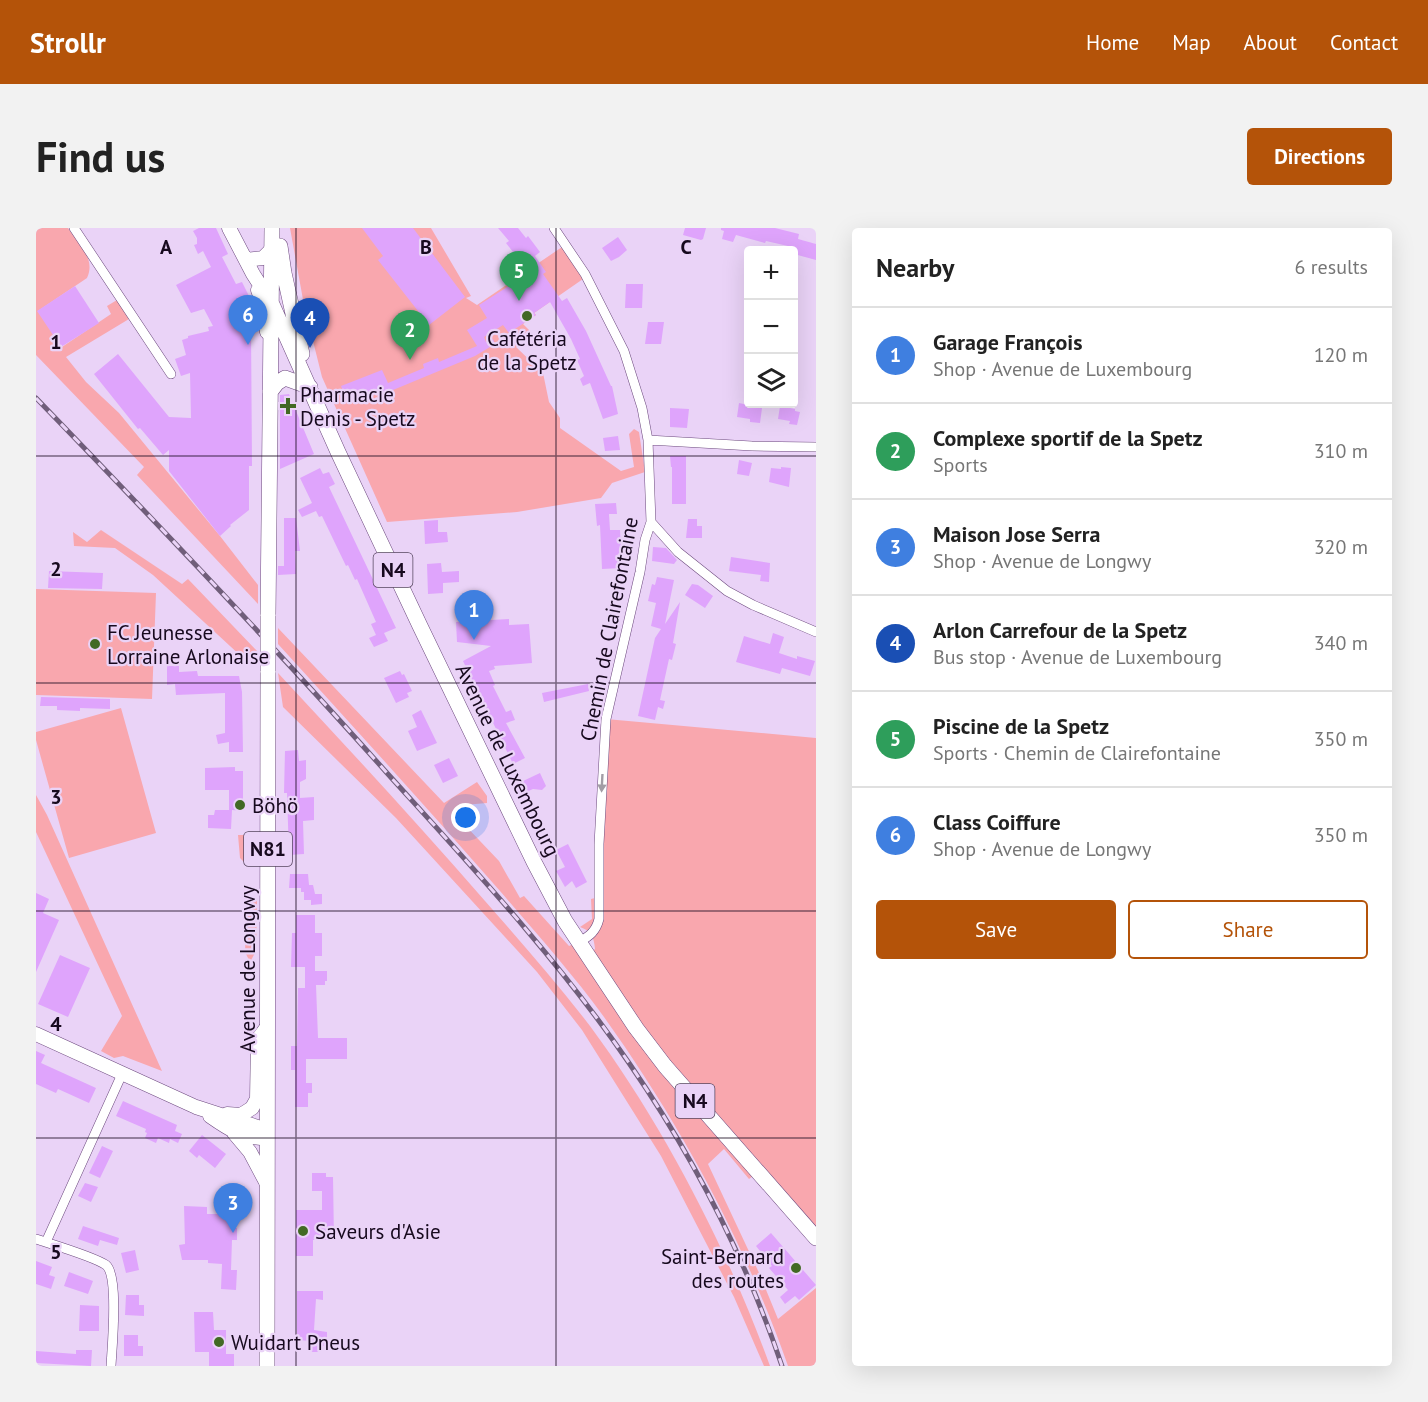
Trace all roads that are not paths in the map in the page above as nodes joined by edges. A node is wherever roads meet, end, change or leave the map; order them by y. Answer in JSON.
{"nodes":[{"id":1,"x":74,"y":228,"type":"edge"},
{"id":2,"x":229,"y":228,"type":"edge"},
{"id":3,"x":272,"y":228,"type":"edge"},
{"id":4,"x":277,"y":228,"type":"edge"},
{"id":5,"x":554,"y":228,"type":"edge"},
{"id":6,"x":272,"y":249,"type":"junction"},
{"id":7,"x":246,"y":260,"type":"junction"},
{"id":8,"x":253,"y":274,"type":"junction"},
{"id":9,"x":272,"y":302,"type":"junction"},
{"id":10,"x":270,"y":338,"type":"junction"},
{"id":11,"x":171,"y":374,"type":"dead end"},
{"id":12,"x":310,"y":387,"type":"junction"},
{"id":13,"x":270,"y":392,"type":"junction"},
{"id":14,"x":648,"y":440,"type":"junction"},
{"id":15,"x":816,"y":447,"type":"edge"},
{"id":16,"x":651,"y":522,"type":"junction"},
{"id":17,"x":816,"y":632,"type":"edge"},
{"id":18,"x":579,"y":942,"type":"junction"},
{"id":19,"x":267,"y":1027,"type":"junction"},
{"id":20,"x":36,"y":1034,"type":"edge"},
{"id":21,"x":122,"y":1074,"type":"junction"},
{"id":22,"x":196,"y":1107,"type":"junction"},
{"id":23,"x":232,"y":1131,"type":"junction"},
{"id":24,"x":267,"y":1134,"type":"junction"},
{"id":25,"x":267,"y":1184,"type":"junction"},
{"id":26,"x":816,"y":1238,"type":"edge"},
{"id":27,"x":41,"y":1240,"type":"edge"},
{"id":28,"x":111,"y":1366,"type":"edge"},
{"id":29,"x":267,"y":1366,"type":"edge"}],
"edges":[{"from":1,"to":11,"type":"street"},
{"from":2,"to":7,"type":"main road","name":"Avenue de Luxembourg"},
{"from":3,"to":6,"type":"main road","name":"Avenue de Longwy","number":"N4"},
{"from":4,"to":12,"type":"main road","number":"N4"},
{"from":5,"to":14,"type":"street","name":"Chemin de Clairefontaine"},
{"from":6,"to":7,"type":"main road"},
{"from":6,"to":9,"type":"main road","name":"Avenue de Longwy","number":"N4"},
{"from":7,"to":8,"type":"main road","name":"Avenue de Luxembourg"},
{"from":8,"to":9,"type":"main road","name":"Avenue de Luxembourg"},
{"from":8,"to":10,"type":"main road"},
{"from":9,"to":10,"type":"main road","name":"Avenue de Longwy","number":"N81"},
{"from":9,"to":12,"type":"main road","name":"Avenue de Luxembourg","number":"N4"},
{"from":10,"to":13,"type":"main road","name":"Avenue de Longwy","number":"N81"},
{"from":12,"to":13,"type":"main road"},
{"from":12,"to":18,"type":"main road","name":"Avenue de Luxembourg","number":"N4"},
{"from":13,"to":19,"type":"main road","name":"Avenue de Longwy","number":"N81","bridge":true},
{"from":14,"to":15,"type":"street"},
{"from":14,"to":16,"type":"street","name":"Chemin de Clairefontaine"},
{"from":16,"to":17,"type":"street"},
{"from":16,"to":18,"type":"street","name":"Chemin de Clairefontaine","one_way":true},
{"from":18,"to":26,"type":"main road","number":"N4"},
{"from":19,"to":22,"type":"main road","number":"N81"},
{"from":19,"to":24,"type":"main road","name":"Avenue de Longwy","number":"N81"},
{"from":20,"to":21,"type":"main road"},
{"from":21,"to":22,"type":"main road"},
{"from":21,"to":27,"type":"street"},
{"from":22,"to":23,"type":"main road"},
{"from":22,"to":24,"type":"main road"},
{"from":23,"to":24,"type":"main road"},
{"from":23,"to":25,"type":"main road"},
{"from":24,"to":25,"type":"main road","name":"Avenue de Longwy","number":"N81"},
{"from":25,"to":29,"type":"main road","name":"Avenue de Longwy","number":"N81"},
{"from":27,"to":28,"type":"street"}]}
